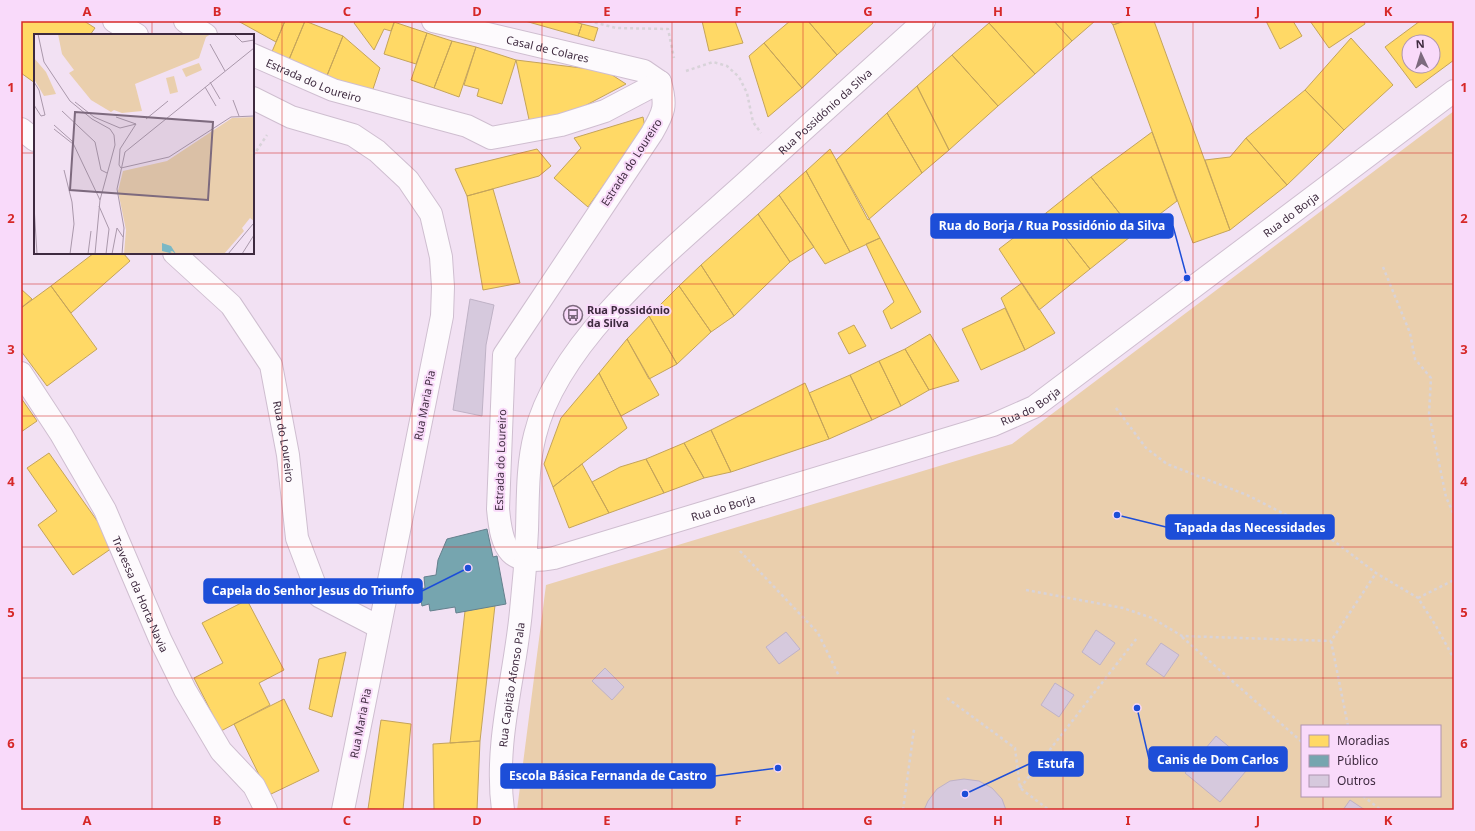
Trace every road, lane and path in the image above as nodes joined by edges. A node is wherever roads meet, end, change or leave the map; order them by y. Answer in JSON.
{"nodes":[{"id":1,"x":114,"y":21,"type":"edge"},
{"id":2,"x":185,"y":21,"type":"edge"},
{"id":3,"x":589,"y":21,"type":"edge"},
{"id":4,"x":924,"y":21,"type":"edge"},
{"id":5,"x":433,"y":22,"type":"edge"},
{"id":6,"x":135,"y":34,"type":"edge"},
{"id":7,"x":204,"y":34,"type":"edge"},
{"id":8,"x":254,"y":55,"type":"edge"},
{"id":9,"x":668,"y":79,"type":"junction"},
{"id":10,"x":1454,"y":91,"type":"edge"},
{"id":11,"x":254,"y":98,"type":"edge"},
{"id":12,"x":753,"y":122,"type":"dead end"},
{"id":13,"x":21,"y":129,"type":"edge"},
{"id":14,"x":34,"y":139,"type":"edge"},
{"id":15,"x":175,"y":254,"type":"edge"},
{"id":16,"x":1383,"y":267,"type":"dead end"},
{"id":17,"x":21,"y":373,"type":"edge"},
{"id":18,"x":1116,"y":408,"type":"dead end"},
{"id":19,"x":1454,"y":515,"type":"edge"},
{"id":20,"x":740,"y":551,"type":"dead end"},
{"id":21,"x":526,"y":560,"type":"junction"},
{"id":22,"x":1376,"y":572,"type":"junction"},
{"id":23,"x":1454,"y":580,"type":"edge"},
{"id":24,"x":1026,"y":590,"type":"dead end"},
{"id":25,"x":1418,"y":598,"type":"junction"},
{"id":26,"x":379,"y":627,"type":"junction"},
{"id":27,"x":1182,"y":636,"type":"junction"},
{"id":28,"x":1137,"y":638,"type":"dead end"},
{"id":29,"x":1331,"y":641,"type":"junction"},
{"id":30,"x":1454,"y":659,"type":"edge"},
{"id":31,"x":839,"y":676,"type":"dead end"},
{"id":32,"x":947,"y":698,"type":"dead end"},
{"id":33,"x":1348,"y":725,"type":"edge"},
{"id":34,"x":914,"y":729,"type":"dead end"},
{"id":35,"x":1301,"y":741,"type":"edge"},
{"id":36,"x":1020,"y":788,"type":"junction"},
{"id":37,"x":1364,"y":797,"type":"edge"},
{"id":38,"x":266,"y":810,"type":"edge"},
{"id":39,"x":343,"y":810,"type":"edge"},
{"id":40,"x":503,"y":810,"type":"edge"},
{"id":41,"x":903,"y":810,"type":"edge"},
{"id":42,"x":1048,"y":810,"type":"edge"},
{"id":43,"x":1381,"y":810,"type":"edge"}],
"edges":[{"from":1,"to":6,"type":"street"},
{"from":2,"to":7,"type":"street"},
{"from":3,"to":9,"type":"path"},
{"from":4,"to":21,"type":"street","name":"Rua Possidónio da Silva"},
{"from":5,"to":9,"type":"street","name":"Casal de Colares"},
{"from":8,"to":9,"type":"street","name":"Estrada do Loureiro"},
{"from":9,"to":12,"type":"path"},
{"from":9,"to":21,"type":"street","name":"Estrada do Loureiro"},
{"from":10,"to":21,"type":"street","name":"Rua do Borja"},
{"from":11,"to":26,"type":"street","name":"Rua Maria Pia"},
{"from":13,"to":14,"type":"street"},
{"from":15,"to":26,"type":"street","name":"Rua do Loureiro"},
{"from":16,"to":19,"type":"path"},
{"from":17,"to":38,"type":"street","name":"Travessa da Horta Navia"},
{"from":18,"to":22,"type":"path"},
{"from":20,"to":31,"type":"path"},
{"from":21,"to":40,"type":"street","name":"Rua Capitão Afonso Pala"},
{"from":22,"to":25,"type":"path"},
{"from":22,"to":29,"type":"path"},
{"from":23,"to":25,"type":"path"},
{"from":24,"to":27,"type":"path"},
{"from":25,"to":30,"type":"path"},
{"from":26,"to":39,"type":"street","name":"Rua Maria Pia"},
{"from":27,"to":29,"type":"path"},
{"from":27,"to":35,"type":"path"},
{"from":28,"to":36,"type":"path"},
{"from":29,"to":33,"type":"path"},
{"from":32,"to":36,"type":"path"},
{"from":34,"to":41,"type":"path"},
{"from":36,"to":42,"type":"path"},
{"from":37,"to":43,"type":"path"}]}
